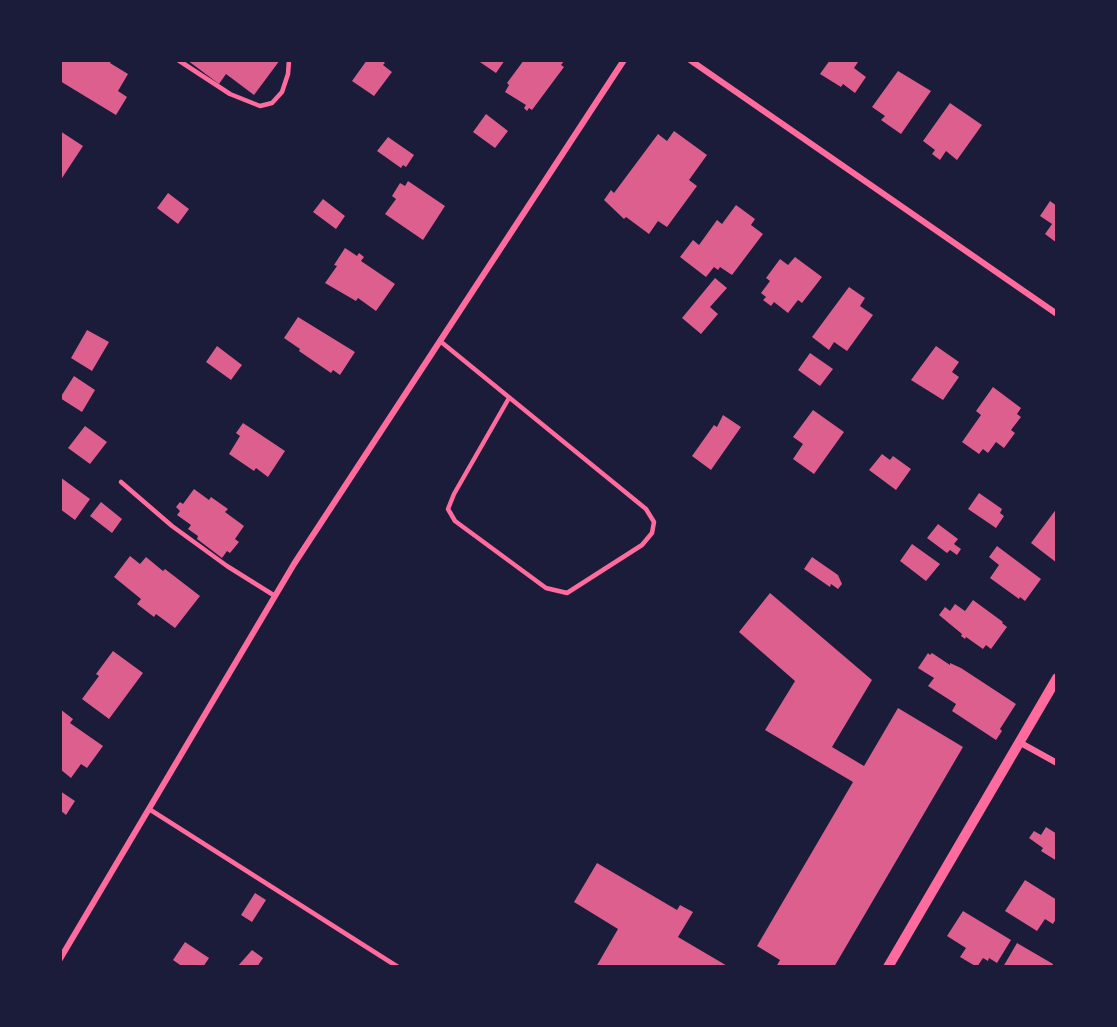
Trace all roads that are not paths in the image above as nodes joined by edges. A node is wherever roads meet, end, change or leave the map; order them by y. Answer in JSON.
{"nodes":[{"id":1,"x":178,"y":60,"type":"edge"},
{"id":2,"x":289,"y":60,"type":"edge"},
{"id":3,"x":624,"y":60,"type":"edge"},
{"id":4,"x":690,"y":60,"type":"edge"},
{"id":5,"x":1057,"y":314,"type":"edge"},
{"id":6,"x":440,"y":341,"type":"junction"},
{"id":7,"x":509,"y":398,"type":"junction"},
{"id":8,"x":121,"y":482,"type":"dead end"},
{"id":9,"x":275,"y":596,"type":"junction"},
{"id":10,"x":1057,"y":678,"type":"edge"},
{"id":11,"x":1019,"y":742,"type":"junction"},
{"id":12,"x":1057,"y":763,"type":"edge"},
{"id":13,"x":149,"y":809,"type":"junction"},
{"id":14,"x":60,"y":959,"type":"edge"},
{"id":15,"x":398,"y":967,"type":"edge"},
{"id":16,"x":888,"y":967,"type":"edge"}],
"edges":[{"from":1,"to":2,"type":"lane"},
{"from":3,"to":6,"type":"street"},
{"from":4,"to":5,"type":"street"},
{"from":6,"to":7,"type":"lane"},
{"from":6,"to":9,"type":"street"},
{"from":7,"to":7,"type":"lane"},
{"from":8,"to":9,"type":"lane"},
{"from":9,"to":13,"type":"street"},
{"from":10,"to":11,"type":"street"},
{"from":11,"to":12,"type":"street"},
{"from":11,"to":16,"type":"street"},
{"from":13,"to":14,"type":"street"},
{"from":13,"to":15,"type":"lane"}]}
